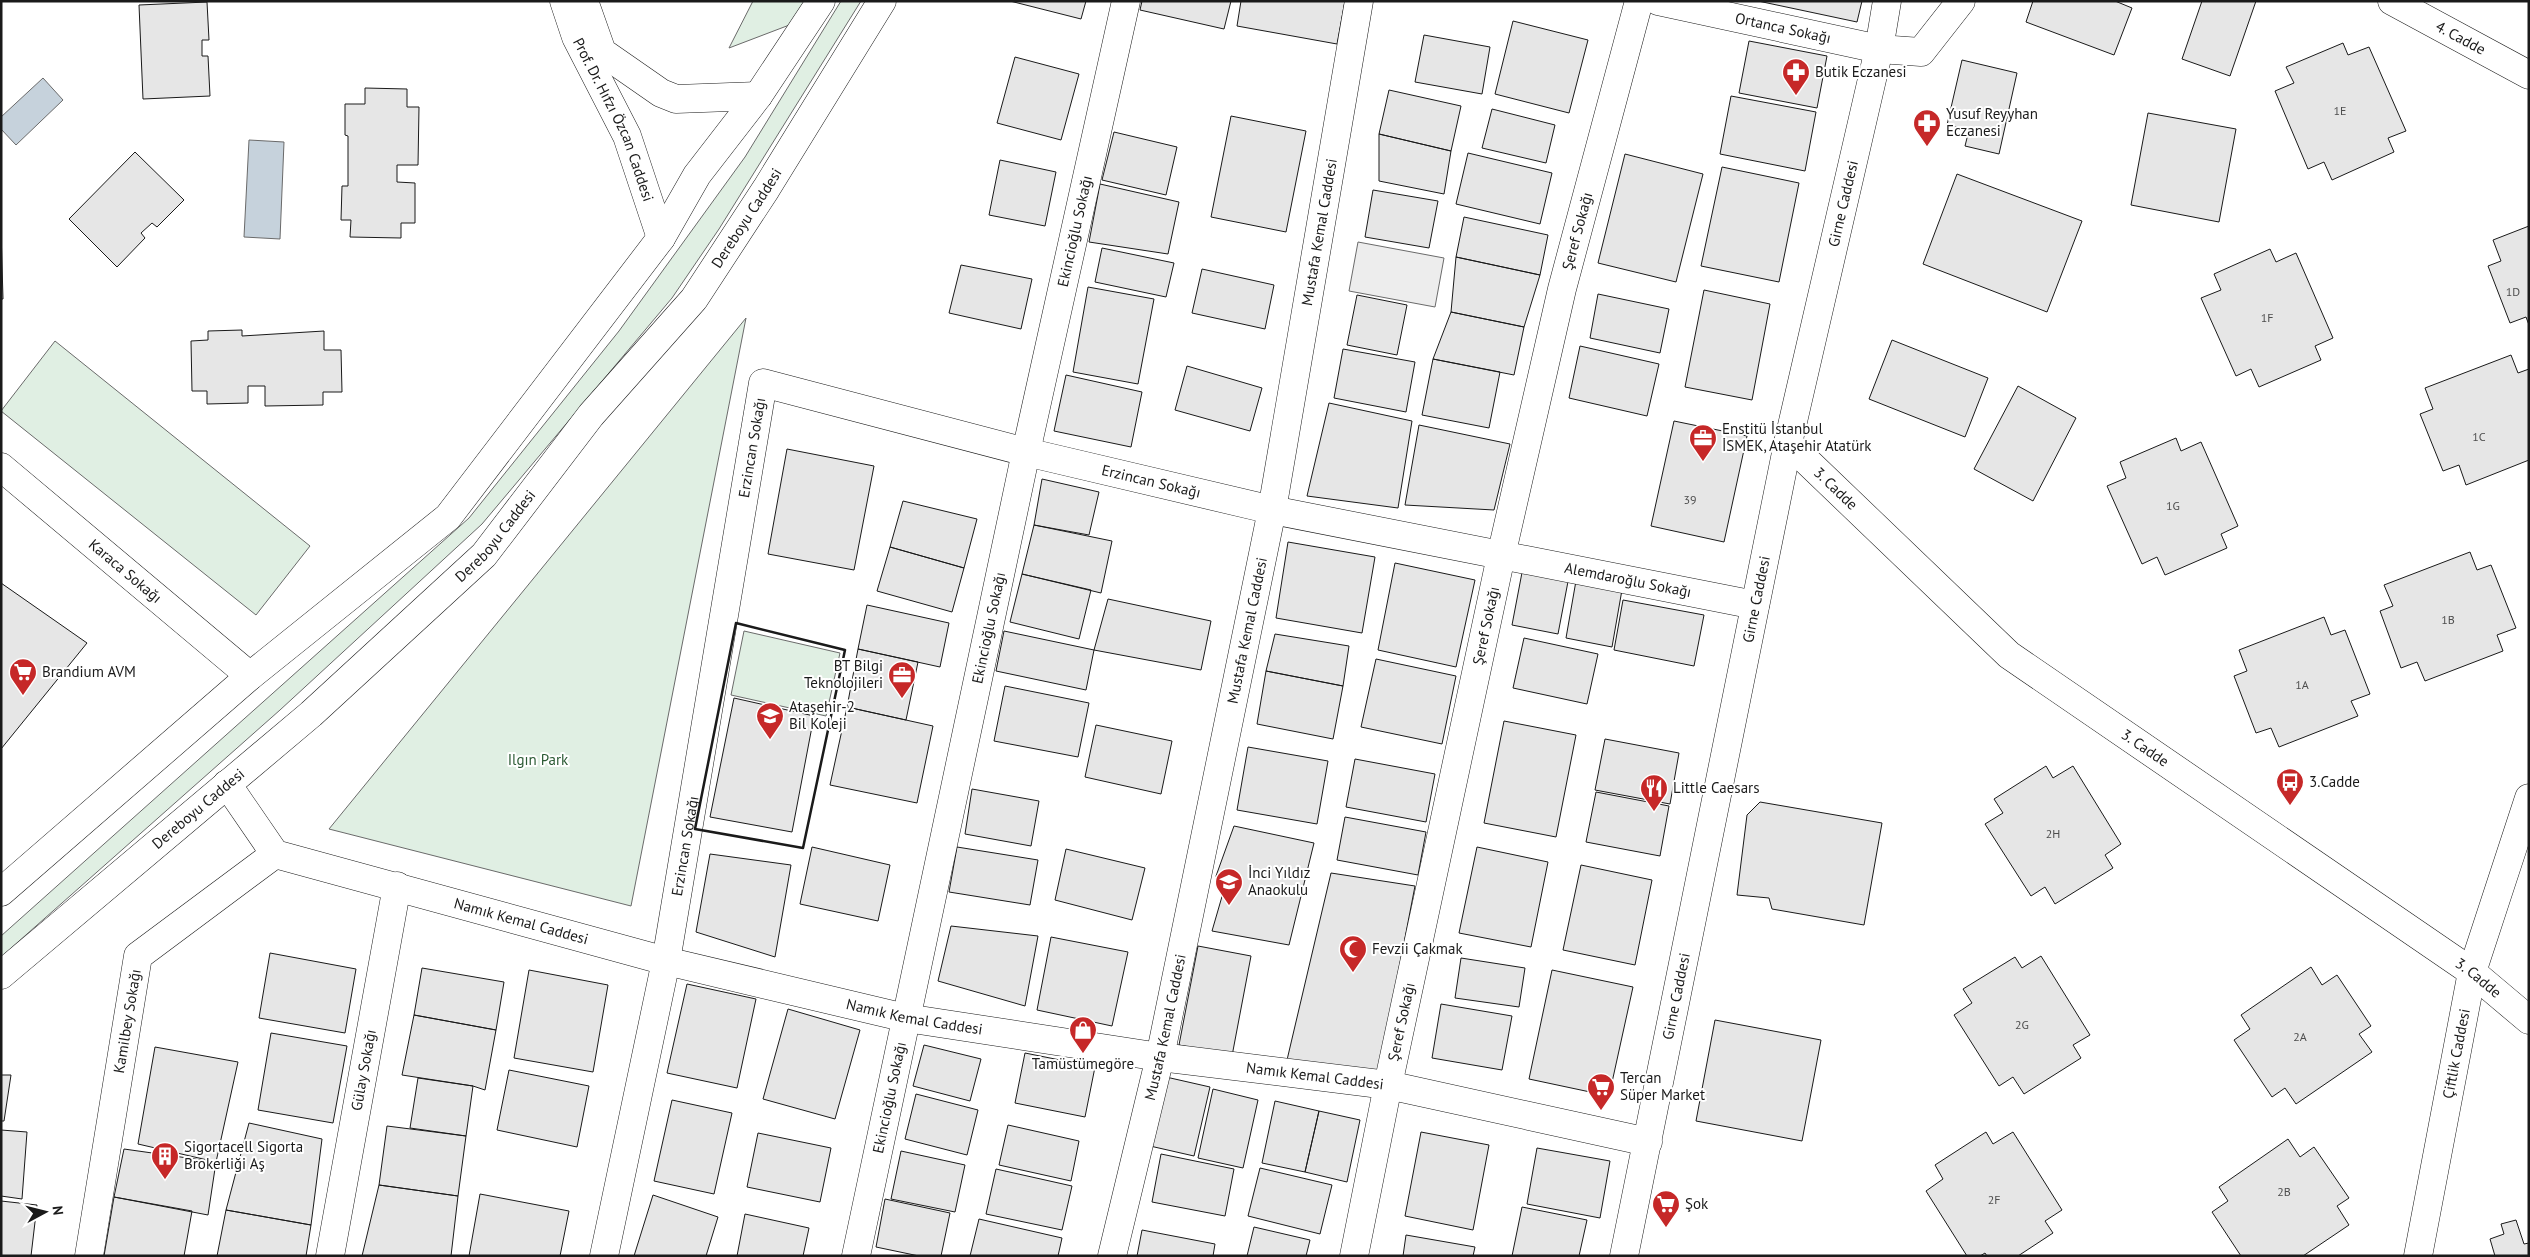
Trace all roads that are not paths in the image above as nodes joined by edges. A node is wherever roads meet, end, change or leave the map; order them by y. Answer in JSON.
{"nodes":[{"id":1,"x":564,"y":1,"type":"edge"},
{"id":2,"x":584,"y":1,"type":"edge"},
{"id":3,"x":821,"y":1,"type":"edge"},
{"id":4,"x":882,"y":1,"type":"edge"},
{"id":5,"x":1126,"y":1,"type":"edge"},
{"id":6,"x":1359,"y":1,"type":"edge"},
{"id":7,"x":1639,"y":1,"type":"edge"},
{"id":8,"x":1658,"y":1,"type":"edge"},
{"id":9,"x":1887,"y":1,"type":"edge"},
{"id":10,"x":1961,"y":1,"type":"edge"},
{"id":11,"x":2392,"y":1,"type":"edge"},
{"id":12,"x":1879,"y":49,"type":"junction"},
{"id":13,"x":2529,"y":75,"type":"edge"},
{"id":14,"x":758,"y":96,"type":"junction"},
{"id":15,"x":661,"y":238,"type":"junction"},
{"id":16,"x":1788,"y":443,"type":"junction"},
{"id":17,"x":1026,"y":452,"type":"junction"},
{"id":18,"x":1,"y":467,"type":"edge"},
{"id":19,"x":1272,"y":510,"type":"junction"},
{"id":20,"x":1501,"y":556,"type":"junction"},
{"id":21,"x":1755,"y":605,"type":"junction"},
{"id":22,"x":250,"y":676,"type":"junction"},
{"id":23,"x":227,"y":784,"type":"junction"},
{"id":24,"x":2529,"y":798,"type":"edge"},
{"id":25,"x":275,"y":854,"type":"junction"},
{"id":26,"x":398,"y":886,"type":"junction"},
{"id":27,"x":1,"y":892,"type":"edge"},
{"id":28,"x":666,"y":961,"type":"junction"},
{"id":29,"x":2472,"y":972,"type":"junction"},
{"id":30,"x":1,"y":975,"type":"edge"},
{"id":31,"x":906,"y":1018,"type":"junction"},
{"id":32,"x":2529,"y":1020,"type":"edge"},
{"id":33,"x":1160,"y":1057,"type":"junction"},
{"id":34,"x":1388,"y":1086,"type":"junction"},
{"id":35,"x":1648,"y":1142,"type":"junction"},
{"id":36,"x":89,"y":1256,"type":"edge"},
{"id":37,"x":330,"y":1256,"type":"edge"},
{"id":38,"x":604,"y":1256,"type":"edge"},
{"id":39,"x":856,"y":1256,"type":"edge"},
{"id":40,"x":1112,"y":1256,"type":"edge"},
{"id":41,"x":1354,"y":1256,"type":"edge"},
{"id":42,"x":1624,"y":1256,"type":"edge"},
{"id":43,"x":2418,"y":1256,"type":"edge"}],
"edges":[{"from":1,"to":15,"type":"street","name":"Prof. Dr. Hıfzı Özcan Caddesi"},
{"from":2,"to":14,"type":"street","name":"Prof. Dr. Hıfzı Özcan Caddesi"},
{"from":3,"to":14,"type":"street"},
{"from":4,"to":23,"type":"street","name":"Dereboyu Caddesi"},
{"from":5,"to":17,"type":"street","name":"Ekincioğlu Sokağı"},
{"from":6,"to":19,"type":"street","name":"Mustafa Kemal Caddesi"},
{"from":7,"to":20,"type":"street","name":"Şeref Sokağı"},
{"from":8,"to":12,"type":"street","name":"Ortanca Sokağı"},
{"from":9,"to":12,"type":"street","name":"Girne Caddesi"},
{"from":10,"to":12,"type":"street"},
{"from":11,"to":13,"type":"street","name":"4. Cadde"},
{"from":12,"to":16,"type":"street","name":"Girne Caddesi"},
{"from":14,"to":15,"type":"street"},
{"from":15,"to":22,"type":"street"},
{"from":16,"to":21,"type":"street","name":"Girne Caddesi"},
{"from":16,"to":29,"type":"street","name":"3. Cadde"},
{"from":17,"to":19,"type":"street","name":"Erzincan Sokağı"},
{"from":17,"to":28,"type":"street","name":"Erzincan Sokağı"},
{"from":17,"to":31,"type":"street","name":"Ekincioğlu Sokağı"},
{"from":18,"to":22,"type":"street","name":"Karaca Sokağı"},
{"from":19,"to":20,"type":"street","name":"Erzincan Sokağı"},
{"from":19,"to":33,"type":"street","name":"Mustafa Kemal Caddesi"},
{"from":20,"to":21,"type":"street","name":"Alemdaroğlu Sokağı"},
{"from":20,"to":34,"type":"street","name":"Şeref Sokağı"},
{"from":21,"to":35,"type":"street","name":"Girne Caddesi"},
{"from":22,"to":27,"type":"street"},
{"from":23,"to":25,"type":"street"},
{"from":23,"to":30,"type":"street","name":"Dereboyu Caddesi"},
{"from":24,"to":29,"type":"street","name":"Çiftlik Caddesi"},
{"from":25,"to":26,"type":"street","name":"Namık Kemal Caddesi"},
{"from":25,"to":36,"type":"street","name":"Kamilbey Sokağı"},
{"from":26,"to":28,"type":"street","name":"Namık Kemal Caddesi"},
{"from":26,"to":37,"type":"street","name":"Gülay Sokağı"},
{"from":28,"to":31,"type":"street","name":"Namık Kemal Caddesi"},
{"from":28,"to":38,"type":"street","name":"Erzincan Sokağı"},
{"from":29,"to":32,"type":"street","name":"3. Cadde"},
{"from":29,"to":43,"type":"street","name":"Çiftlik Caddesi"},
{"from":31,"to":33,"type":"street","name":"Namık Kemal Caddesi"},
{"from":31,"to":39,"type":"street","name":"Ekincioğlu Sokağı"},
{"from":33,"to":34,"type":"street","name":"Namık Kemal Caddesi"},
{"from":33,"to":40,"type":"street","name":"Mustafa Kemal Caddesi"},
{"from":34,"to":35,"type":"street","name":"Namık Kemal Caddesi"},
{"from":34,"to":41,"type":"street","name":"Şeref Sokağı"},
{"from":35,"to":42,"type":"street","name":"Girne Caddesi"}]}
